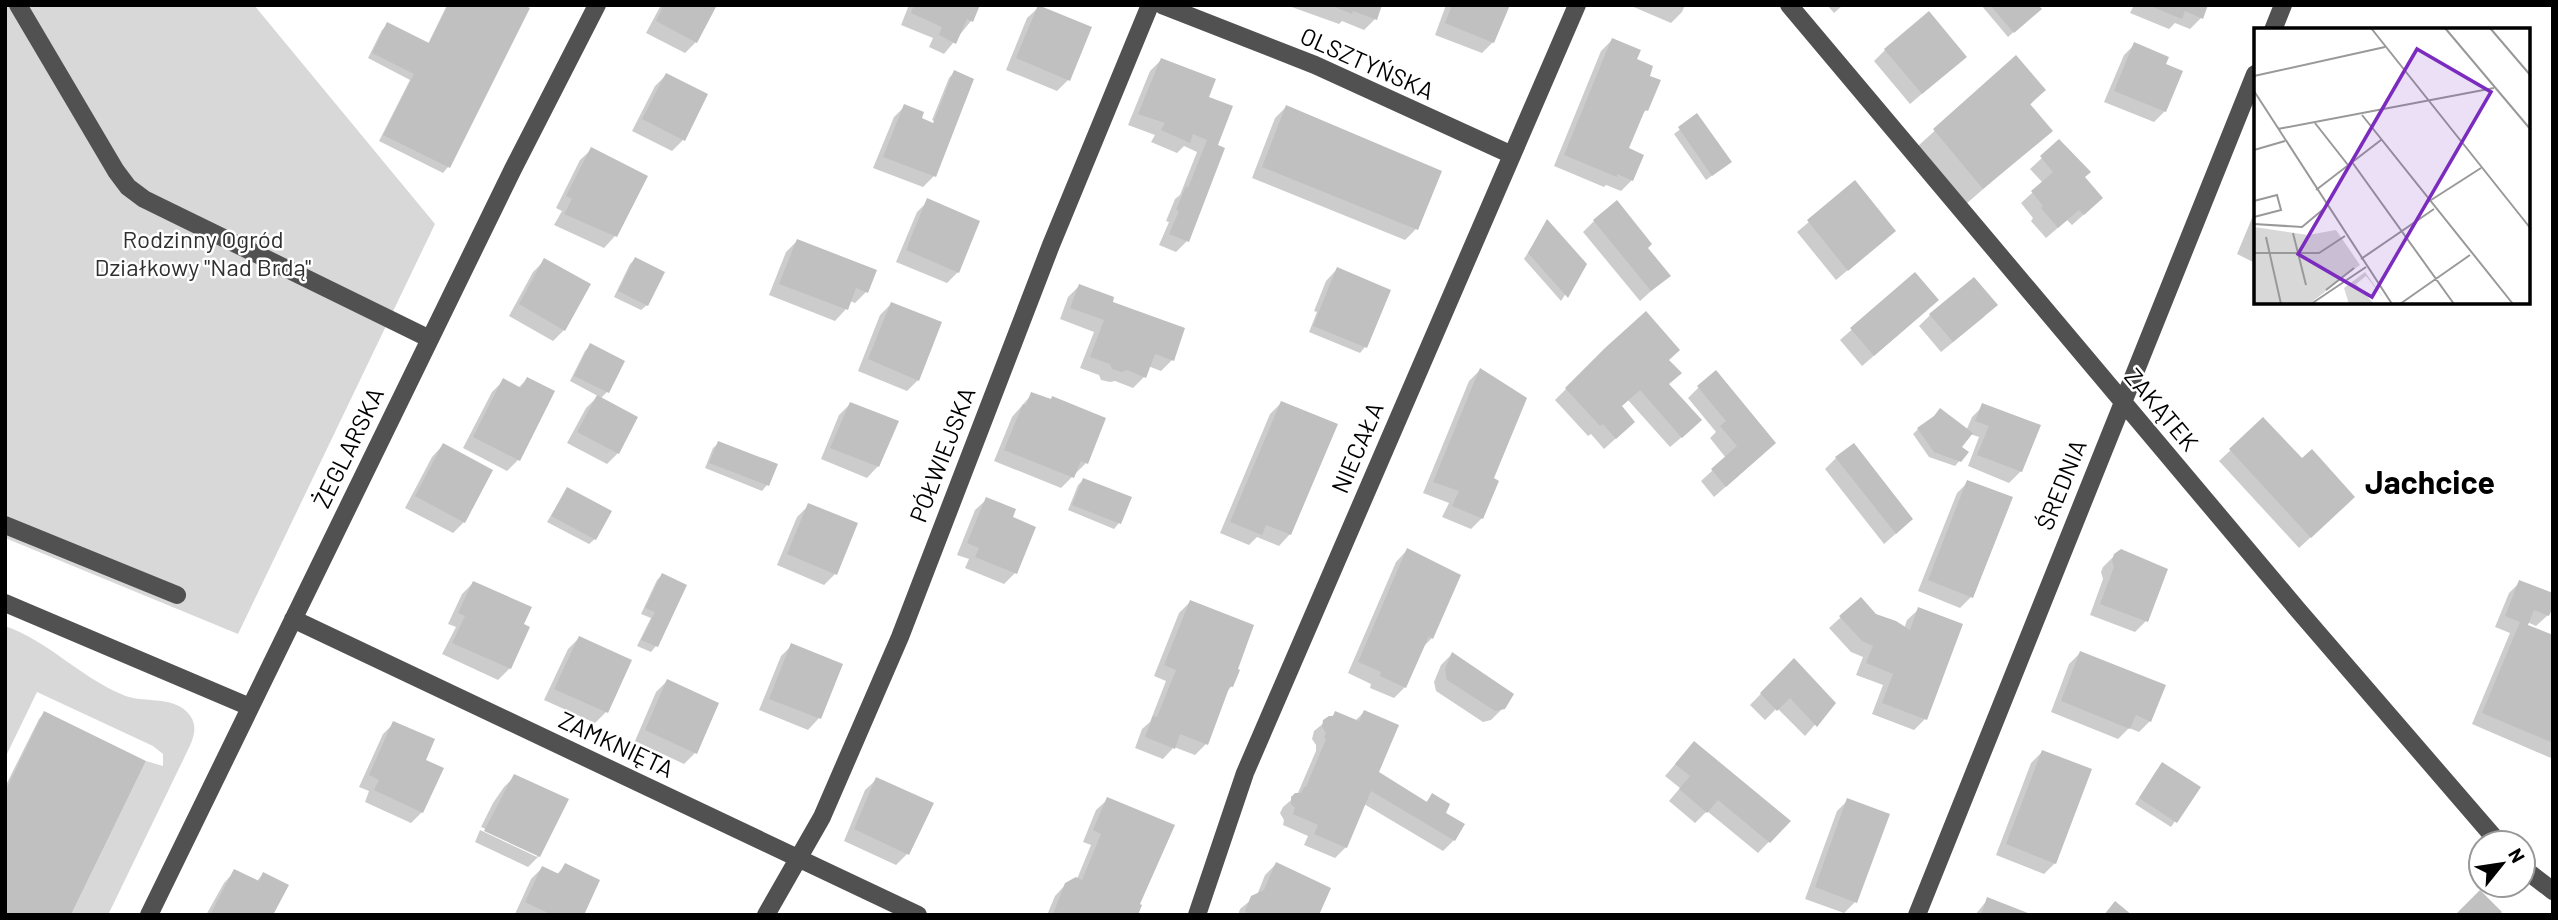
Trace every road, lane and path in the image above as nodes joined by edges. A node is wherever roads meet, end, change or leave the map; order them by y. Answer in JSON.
{"nodes":[{"id":1,"x":18,"y":5,"type":"edge"},
{"id":2,"x":1150,"y":5,"type":"edge"},
{"id":3,"x":1161,"y":5,"type":"edge"},
{"id":4,"x":1577,"y":5,"type":"edge"},
{"id":5,"x":1789,"y":5,"type":"edge"},
{"id":6,"x":2283,"y":5,"type":"edge"},
{"id":7,"x":594,"y":6,"type":"edge"},
{"id":8,"x":2274,"y":28,"type":"edge"},
{"id":9,"x":2254,"y":76,"type":"edge"},
{"id":10,"x":1512,"y":155,"type":"junction"},
{"id":11,"x":430,"y":339,"type":"junction"},
{"id":12,"x":2122,"y":401,"type":"junction"},
{"id":13,"x":5,"y":525,"type":"edge"},
{"id":14,"x":177,"y":595,"type":"dead end"},
{"id":15,"x":5,"y":603,"type":"edge"},
{"id":16,"x":293,"y":619,"type":"junction"},
{"id":17,"x":250,"y":707,"type":"junction"},
{"id":18,"x":2487,"y":829,"type":"edge"},
{"id":19,"x":798,"y":858,"type":"junction"},
{"id":20,"x":2537,"y":879,"type":"edge"},
{"id":21,"x":2553,"y":891,"type":"edge"},
{"id":22,"x":149,"y":915,"type":"edge"},
{"id":23,"x":766,"y":915,"type":"edge"},
{"id":24,"x":918,"y":915,"type":"edge"},
{"id":25,"x":1197,"y":915,"type":"edge"},
{"id":26,"x":1917,"y":915,"type":"edge"}],
"edges":[{"from":1,"to":11,"type":"street"},
{"from":2,"to":19,"type":"street","name":"PÓŁWIEJSKA"},
{"from":3,"to":10,"type":"street","name":"OLSZTYŃSKA"},
{"from":4,"to":10,"type":"street","name":"NIECAŁA"},
{"from":5,"to":12,"type":"street","name":"ZAKĄTEK"},
{"from":6,"to":8,"type":"street"},
{"from":7,"to":11,"type":"street","name":"ŻEGLARSKA"},
{"from":9,"to":12,"type":"street","name":"ŚREDNIA"},
{"from":10,"to":25,"type":"street","name":"NIECAŁA"},
{"from":11,"to":16,"type":"street","name":"ŻEGLARSKA"},
{"from":12,"to":18,"type":"street","name":"ZAKĄTEK"},
{"from":12,"to":26,"type":"street","name":"ŚREDNIA"},
{"from":13,"to":14,"type":"street"},
{"from":15,"to":17,"type":"street"},
{"from":16,"to":17,"type":"street","name":"ŻEGLARSKA"},
{"from":16,"to":19,"type":"street","name":"ZAMKNIĘTA"},
{"from":17,"to":22,"type":"street","name":"ŻEGLARSKA"},
{"from":19,"to":23,"type":"street","name":"PÓŁWIEJSKA"},
{"from":19,"to":24,"type":"street","name":"ZAMKNIĘTA"},
{"from":20,"to":21,"type":"street"}]}
